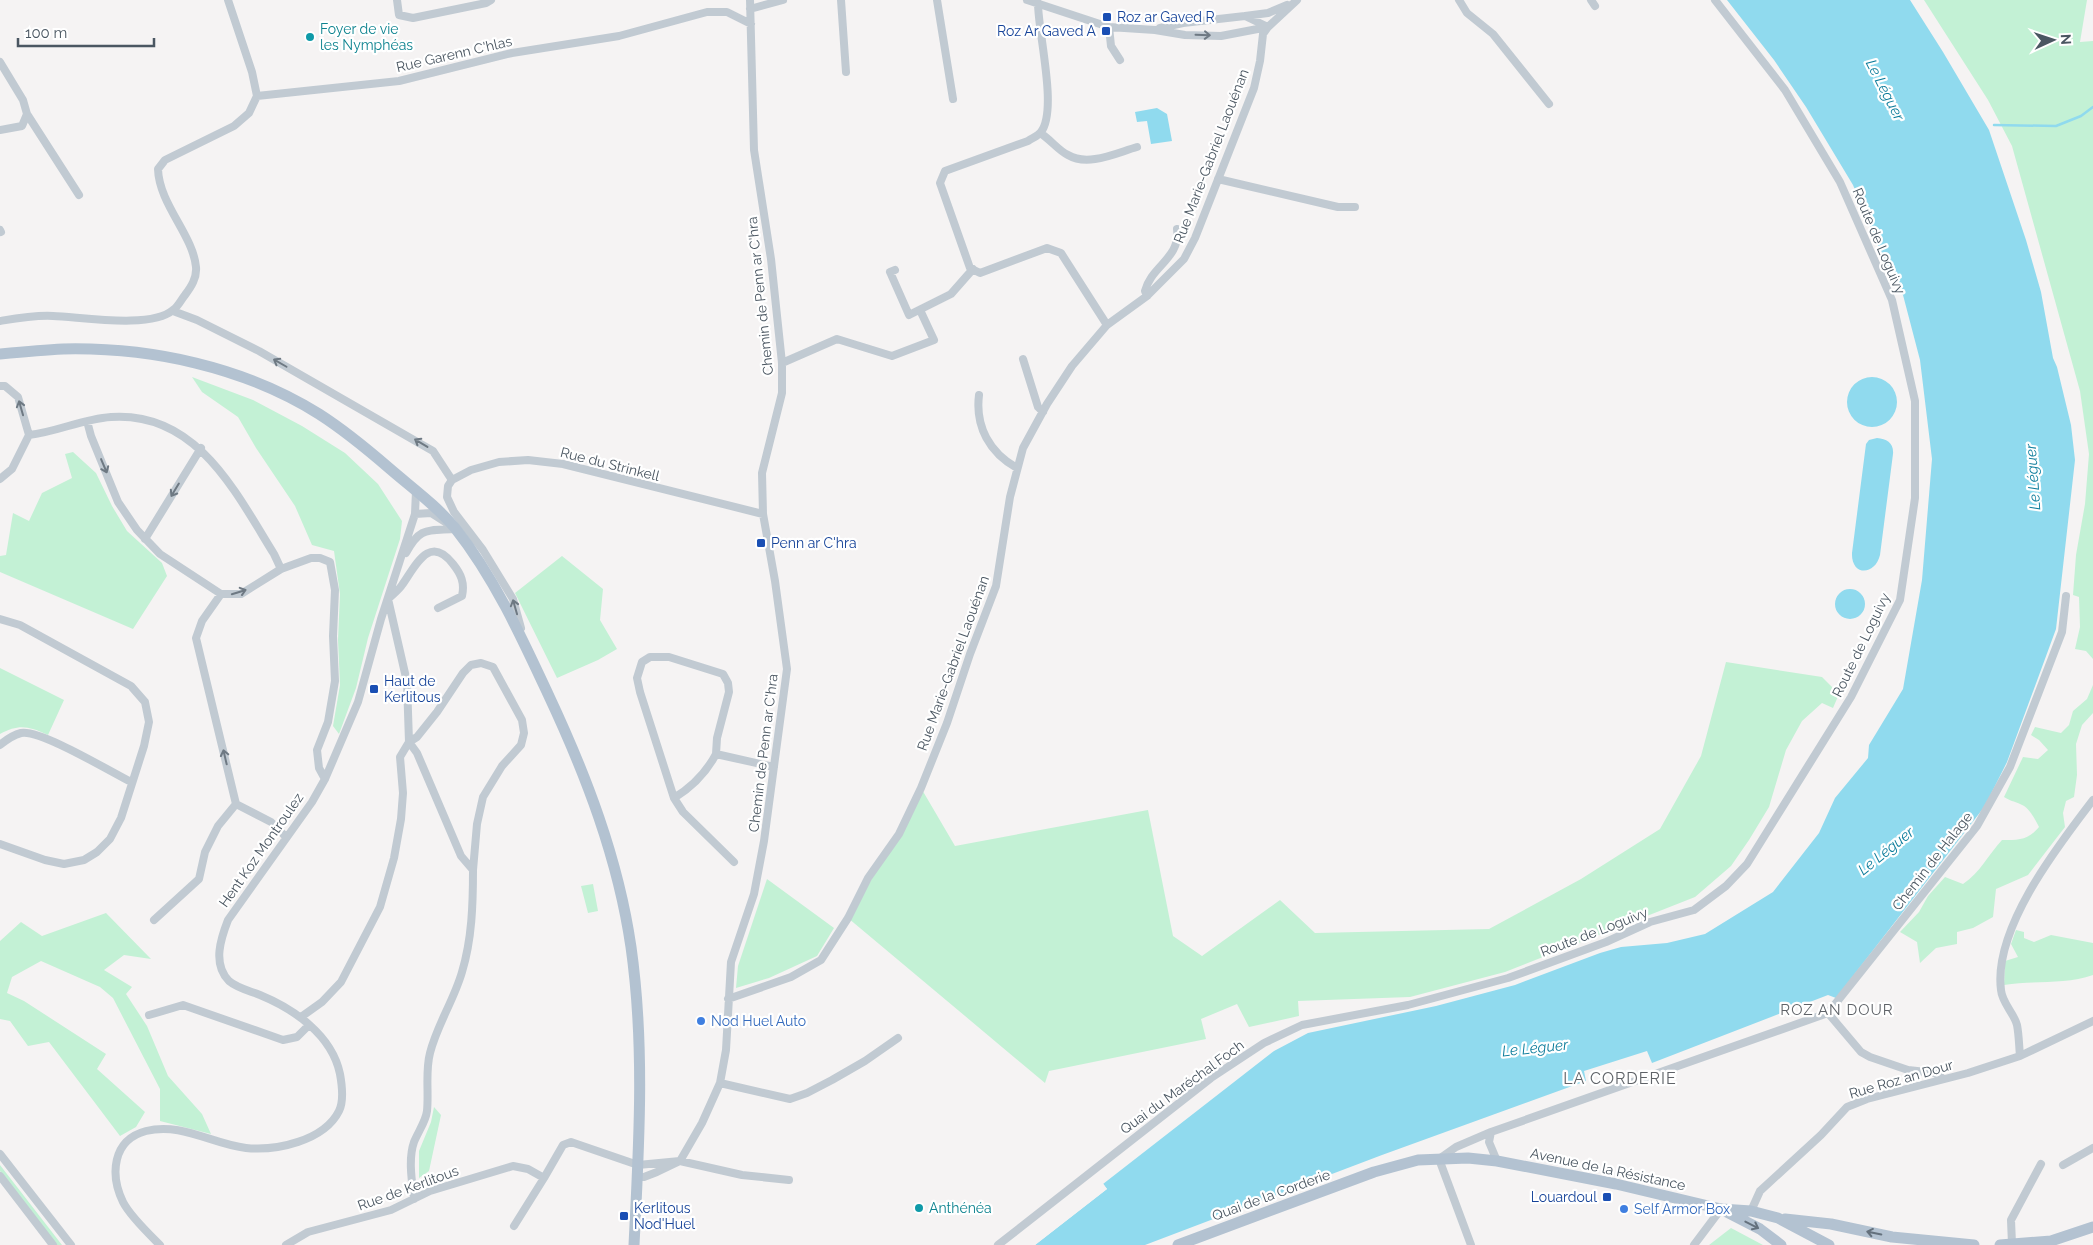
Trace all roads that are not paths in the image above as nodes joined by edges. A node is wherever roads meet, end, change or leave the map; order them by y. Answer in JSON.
{"nodes":[{"id":1,"x":228,"y":0,"type":"edge"},
{"id":2,"x":397,"y":0,"type":"edge"},
{"id":3,"x":491,"y":0,"type":"edge"},
{"id":4,"x":750,"y":0,"type":"edge"},
{"id":5,"x":783,"y":0,"type":"edge"},
{"id":6,"x":841,"y":0,"type":"edge"},
{"id":7,"x":937,"y":0,"type":"edge"},
{"id":8,"x":1027,"y":0,"type":"edge"},
{"id":9,"x":1296,"y":0,"type":"edge"},
{"id":10,"x":1459,"y":0,"type":"edge"},
{"id":11,"x":1715,"y":0,"type":"edge"},
{"id":12,"x":1038,"y":3,"type":"junction"},
{"id":13,"x":750,"y":9,"type":"junction"},
{"id":14,"x":1245,"y":16,"type":"junction"},
{"id":15,"x":751,"y":24,"type":"junction"},
{"id":16,"x":1268,"y":26,"type":"junction"},
{"id":17,"x":1110,"y":27,"type":"junction"},
{"id":18,"x":1155,"y":30,"type":"junction"},
{"id":19,"x":1120,"y":60,"type":"dead end"},
{"id":20,"x":0,"y":62,"type":"edge"},
{"id":21,"x":846,"y":72,"type":"dead end"},
{"id":22,"x":257,"y":96,"type":"junction"},
{"id":23,"x":953,"y":99,"type":"dead end"},
{"id":24,"x":1549,"y":104,"type":"dead end"},
{"id":25,"x":28,"y":114,"type":"junction"},
{"id":26,"x":0,"y":130,"type":"edge"},
{"id":27,"x":1040,"y":133,"type":"junction"},
{"id":28,"x":1137,"y":147,"type":"dead end"},
{"id":29,"x":1218,"y":179,"type":"junction"},
{"id":30,"x":79,"y":195,"type":"dead end"},
{"id":31,"x":1355,"y":207,"type":"dead end"},
{"id":32,"x":1177,"y":229,"type":"dead end"},
{"id":33,"x":895,"y":270,"type":"dead end"},
{"id":34,"x":976,"y":271,"type":"junction"},
{"id":35,"x":1147,"y":296,"type":"junction"},
{"id":36,"x":920,"y":310,"type":"junction"},
{"id":37,"x":173,"y":311,"type":"junction"},
{"id":38,"x":0,"y":321,"type":"edge"},
{"id":39,"x":1107,"y":325,"type":"junction"},
{"id":40,"x":0,"y":354,"type":"edge"},
{"id":41,"x":1023,"y":359,"type":"dead end"},
{"id":42,"x":782,"y":362,"type":"junction"},
{"id":43,"x":0,"y":386,"type":"edge"},
{"id":44,"x":979,"y":395,"type":"dead end"},
{"id":45,"x":1043,"y":412,"type":"junction"},
{"id":46,"x":87,"y":420,"type":"junction"},
{"id":47,"x":29,"y":435,"type":"junction"},
{"id":48,"x":201,"y":448,"type":"junction"},
{"id":49,"x":1017,"y":468,"type":"junction"},
{"id":50,"x":0,"y":479,"type":"edge"},
{"id":51,"x":452,"y":480,"type":"junction"},
{"id":52,"x":416,"y":491,"type":"junction"},
{"id":53,"x":415,"y":514,"type":"junction"},
{"id":54,"x":763,"y":514,"type":"junction"},
{"id":55,"x":456,"y":529,"type":"junction"},
{"id":56,"x":145,"y":539,"type":"junction"},
{"id":57,"x":400,"y":564,"type":"junction"},
{"id":58,"x":281,"y":568,"type":"junction"},
{"id":59,"x":221,"y":594,"type":"junction"},
{"id":60,"x":2066,"y":596,"type":"dead end"},
{"id":61,"x":388,"y":599,"type":"junction"},
{"id":62,"x":438,"y":608,"type":"dead end"},
{"id":63,"x":0,"y":619,"type":"edge"},
{"id":64,"x":529,"y":654,"type":"junction"},
{"id":65,"x":410,"y":742,"type":"junction"},
{"id":66,"x":0,"y":745,"type":"edge"},
{"id":67,"x":716,"y":754,"type":"junction"},
{"id":68,"x":774,"y":767,"type":"junction"},
{"id":69,"x":325,"y":778,"type":"junction"},
{"id":70,"x":132,"y":782,"type":"junction"},
{"id":71,"x":674,"y":798,"type":"junction"},
{"id":72,"x":2093,"y":800,"type":"edge"},
{"id":73,"x":236,"y":804,"type":"junction"},
{"id":74,"x":286,"y":837,"type":"junction"},
{"id":75,"x":0,"y":844,"type":"edge"},
{"id":76,"x":734,"y":862,"type":"dead end"},
{"id":77,"x":473,"y":870,"type":"junction"},
{"id":78,"x":154,"y":920,"type":"dead end"},
{"id":79,"x":728,"y":999,"type":"junction"},
{"id":80,"x":1408,"y":1005,"type":"joint"},
{"id":81,"x":1828,"y":1014,"type":"junction"},
{"id":82,"x":149,"y":1015,"type":"dead end"},
{"id":83,"x":301,"y":1018,"type":"junction"},
{"id":84,"x":2093,"y":1021,"type":"edge"},
{"id":85,"x":309,"y":1026,"type":"junction"},
{"id":86,"x":898,"y":1038,"type":"dead end"},
{"id":87,"x":2020,"y":1056,"type":"junction"},
{"id":88,"x":1942,"y":1078,"type":"junction"},
{"id":89,"x":720,"y":1083,"type":"junction"},
{"id":90,"x":1491,"y":1132,"type":"junction"},
{"id":91,"x":2093,"y":1148,"type":"edge"},
{"id":92,"x":0,"y":1154,"type":"edge"},
{"id":93,"x":1439,"y":1159,"type":"junction"},
{"id":94,"x":680,"y":1160,"type":"junction"},
{"id":95,"x":1497,"y":1161,"type":"junction"},
{"id":96,"x":2041,"y":1164,"type":"dead end"},
{"id":97,"x":638,"y":1165,"type":"junction"},
{"id":98,"x":2063,"y":1165,"type":"dead end"},
{"id":99,"x":1374,"y":1172,"type":"joint"},
{"id":100,"x":0,"y":1176,"type":"edge"},
{"id":101,"x":637,"y":1177,"type":"junction"},
{"id":102,"x":544,"y":1178,"type":"junction"},
{"id":103,"x":789,"y":1180,"type":"dead end"},
{"id":104,"x":414,"y":1199,"type":"junction"},
{"id":105,"x":1721,"y":1209,"type":"junction"},
{"id":106,"x":1751,"y":1211,"type":"junction"},
{"id":107,"x":1778,"y":1218,"type":"junction"},
{"id":108,"x":514,"y":1226,"type":"dead end"},
{"id":109,"x":2093,"y":1228,"type":"edge"},
{"id":110,"x":52,"y":1245,"type":"edge"},
{"id":111,"x":71,"y":1245,"type":"edge"},
{"id":112,"x":160,"y":1245,"type":"edge"},
{"id":113,"x":286,"y":1245,"type":"edge"},
{"id":114,"x":634,"y":1245,"type":"edge"},
{"id":115,"x":998,"y":1245,"type":"edge"},
{"id":116,"x":1178,"y":1245,"type":"edge"},
{"id":117,"x":1471,"y":1245,"type":"edge"},
{"id":118,"x":1694,"y":1245,"type":"edge"},
{"id":119,"x":1781,"y":1245,"type":"edge"},
{"id":120,"x":1829,"y":1245,"type":"edge"},
{"id":121,"x":1974,"y":1245,"type":"edge"},
{"id":122,"x":2006,"y":1245,"type":"edge"}],
"edges":[{"from":1,"to":22,"type":"street"},
{"from":2,"to":3,"type":"street"},
{"from":4,"to":13,"type":"street","name":"Chemin de Penn ar C'hra"},
{"from":5,"to":13,"type":"street"},
{"from":6,"to":21,"type":"street"},
{"from":7,"to":23,"type":"street"},
{"from":8,"to":12,"type":"street"},
{"from":9,"to":14,"type":"street"},
{"from":9,"to":16,"type":"street"},
{"from":10,"to":24,"type":"street"},
{"from":11,"to":80,"type":"street","name":"Route de Loguivy"},
{"from":12,"to":17,"type":"street"},
{"from":12,"to":27,"type":"street"},
{"from":13,"to":15,"type":"street","name":"Chemin de Penn ar C'hra"},
{"from":14,"to":16,"type":"street"},
{"from":14,"to":18,"type":"street"},
{"from":15,"to":22,"type":"street","name":"Rue Garenn C'hlas"},
{"from":15,"to":42,"type":"street","name":"Chemin de Penn ar C'hra"},
{"from":18,"to":16,"type":"street","one_way":true},
{"from":16,"to":29,"type":"street","name":"Rue Marie-Gabriel Laouénan"},
{"from":17,"to":18,"type":"street"},
{"from":17,"to":19,"type":"street"},
{"from":20,"to":25,"type":"street"},
{"from":22,"to":37,"type":"street"},
{"from":25,"to":26,"type":"street"},
{"from":25,"to":30,"type":"street"},
{"from":27,"to":28,"type":"street"},
{"from":27,"to":34,"type":"street"},
{"from":29,"to":31,"type":"street"},
{"from":29,"to":35,"type":"street","name":"Rue Marie-Gabriel Laouénan"},
{"from":32,"to":35,"type":"street"},
{"from":33,"to":36,"type":"street"},
{"from":34,"to":36,"type":"street"},
{"from":34,"to":39,"type":"street"},
{"from":35,"to":39,"type":"street","name":"Rue Marie-Gabriel Laouénan"},
{"from":36,"to":42,"type":"street"},
{"from":37,"to":38,"type":"street"},
{"from":51,"to":37,"type":"street","one_way":true},
{"from":39,"to":45,"type":"street","name":"Rue Marie-Gabriel Laouénan"},
{"from":40,"to":52,"type":"main road"},
{"from":41,"to":45,"type":"street"},
{"from":42,"to":54,"type":"street","name":"Chemin de Penn ar C'hra"},
{"from":47,"to":43,"type":"street","one_way":true},
{"from":44,"to":49,"type":"street"},
{"from":45,"to":49,"type":"street","name":"Rue Marie-Gabriel Laouénan"},
{"from":46,"to":47,"type":"street"},
{"from":46,"to":48,"type":"street"},
{"from":46,"to":56,"type":"street","one_way":true},
{"from":47,"to":50,"type":"street"},
{"from":48,"to":56,"type":"street","one_way":true},
{"from":48,"to":58,"type":"street"},
{"from":49,"to":79,"type":"street","name":"Rue Marie-Gabriel Laouénan"},
{"from":51,"to":54,"type":"street","name":"Rue du Strinkell"},
{"from":64,"to":51,"type":"street","one_way":true},
{"from":52,"to":53,"type":"street","name":"Hent Koz Montroulez"},
{"from":52,"to":55,"type":"main road"},
{"from":53,"to":55,"type":"street"},
{"from":53,"to":57,"type":"street","name":"Hent Koz Montroulez"},
{"from":54,"to":68,"type":"street","name":"Chemin de Penn ar C'hra"},
{"from":55,"to":57,"type":"street","name":"Hent Koz Montroulez"},
{"from":55,"to":64,"type":"main road"},
{"from":56,"to":59,"type":"street"},
{"from":57,"to":61,"type":"street","name":"Hent Koz Montroulez"},
{"from":59,"to":58,"type":"street","one_way":true},
{"from":58,"to":69,"type":"street"},
{"from":73,"to":59,"type":"street","one_way":true},
{"from":60,"to":81,"type":"street","name":"Chemin de Halage"},
{"from":61,"to":62,"type":"street"},
{"from":61,"to":65,"type":"street"},
{"from":61,"to":69,"type":"street","name":"Hent Koz Montroulez"},
{"from":63,"to":70,"type":"street"},
{"from":64,"to":97,"type":"main road"},
{"from":65,"to":77,"type":"street"},
{"from":65,"to":77,"type":"street"},
{"from":65,"to":83,"type":"street"},
{"from":66,"to":70,"type":"street"},
{"from":67,"to":68,"type":"street"},
{"from":67,"to":71,"type":"street"},
{"from":67,"to":71,"type":"street"},
{"from":68,"to":79,"type":"street","name":"Chemin de Penn ar C'hra"},
{"from":69,"to":74,"type":"street","name":"Hent Koz Montroulez"},
{"from":70,"to":75,"type":"street"},
{"from":71,"to":76,"type":"street"},
{"from":72,"to":87,"type":"street"},
{"from":73,"to":74,"type":"street"},
{"from":73,"to":78,"type":"street"},
{"from":74,"to":83,"type":"street","name":"Hent Koz Montroulez"},
{"from":77,"to":104,"type":"street"},
{"from":79,"to":89,"type":"street","name":"Chemin de Penn ar C'hra"},
{"from":80,"to":115,"type":"street","name":"Quai du Maréchal Foch"},
{"from":81,"to":88,"type":"street"},
{"from":81,"to":90,"type":"street"},
{"from":82,"to":85,"type":"street"},
{"from":83,"to":85,"type":"street","name":"Hent Koz Montroulez"},
{"from":84,"to":87,"type":"street","name":"Rue Roz an Dour"},
{"from":85,"to":112,"type":"street","name":"Hent Koz Montroulez"},
{"from":86,"to":89,"type":"street"},
{"from":87,"to":88,"type":"street","name":"Rue Roz an Dour"},
{"from":88,"to":106,"type":"street","name":"Rue Roz an Dour"},
{"from":89,"to":94,"type":"street","name":"Chemin de Penn ar C'hra"},
{"from":90,"to":93,"type":"street"},
{"from":90,"to":95,"type":"street"},
{"from":91,"to":98,"type":"street"},
{"from":92,"to":111,"type":"street"},
{"from":93,"to":95,"type":"main road","name":"Avenue de la Résistance"},
{"from":93,"to":99,"type":"main road","name":"Avenue de la Résistance"},
{"from":93,"to":117,"type":"street"},
{"from":94,"to":97,"type":"street"},
{"from":94,"to":101,"type":"street"},
{"from":94,"to":103,"type":"street"},
{"from":95,"to":105,"type":"main road","name":"Avenue de la Résistance"},
{"from":96,"to":122,"type":"street"},
{"from":97,"to":101,"type":"main road"},
{"from":97,"to":102,"type":"street"},
{"from":99,"to":116,"type":"main road","name":"Quai de la Corderie"},
{"from":100,"to":110,"type":"street"},
{"from":101,"to":114,"type":"main road"},
{"from":102,"to":104,"type":"street","name":"Rue de Kerlitous"},
{"from":102,"to":108,"type":"street"},
{"from":104,"to":113,"type":"street","name":"Rue de Kerlitous"},
{"from":105,"to":106,"type":"main road","name":"Avenue de la Résistance"},
{"from":105,"to":118,"type":"street"},
{"from":105,"to":119,"type":"main road","one_way":true},
{"from":106,"to":107,"type":"main road","name":"Avenue de la Résistance"},
{"from":107,"to":120,"type":"main road","name":"Avenue de la Résistance"},
{"from":121,"to":107,"type":"main road","one_way":true},
{"from":109,"to":122,"type":"main road"}]}
